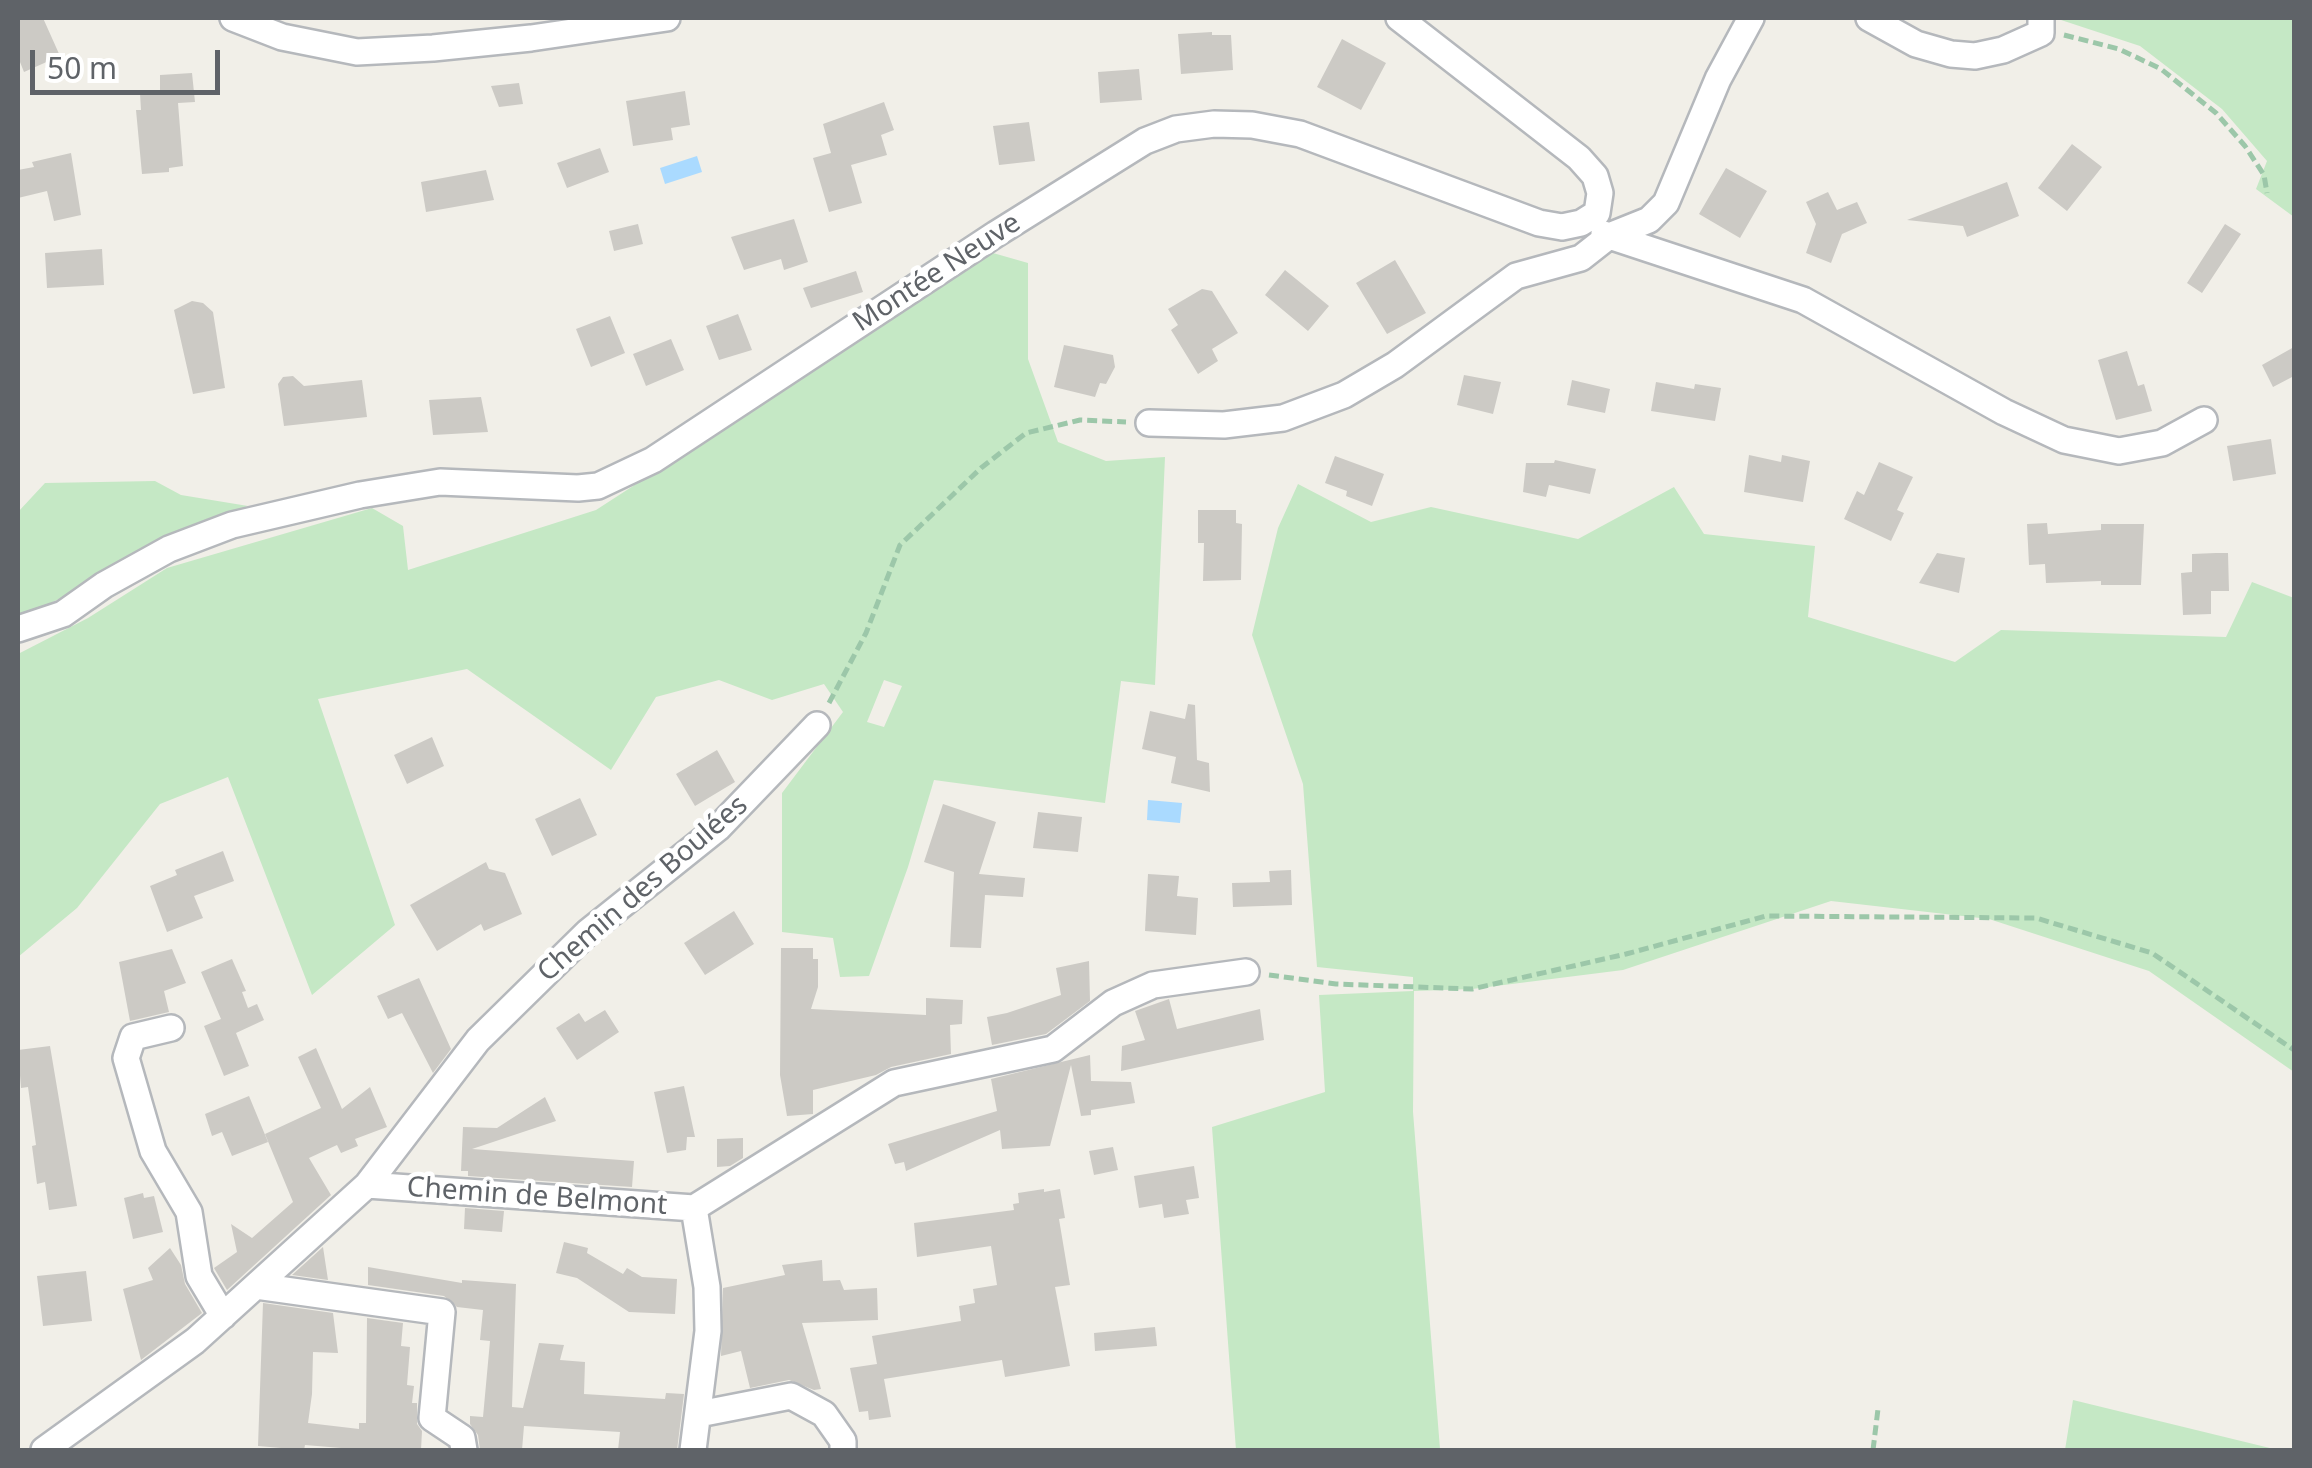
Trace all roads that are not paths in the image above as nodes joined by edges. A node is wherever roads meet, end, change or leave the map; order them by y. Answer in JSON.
{"nodes":[{"id":1,"x":233,"y":18,"type":"edge"},
{"id":2,"x":666,"y":18,"type":"edge"},
{"id":3,"x":1399,"y":18,"type":"edge"},
{"id":4,"x":1751,"y":18,"type":"edge"},
{"id":5,"x":1869,"y":18,"type":"edge"},
{"id":6,"x":2041,"y":25,"type":"edge"},
{"id":7,"x":1581,"y":223,"type":"junction"},
{"id":8,"x":1609,"y":236,"type":"junction"},
{"id":9,"x":2204,"y":420,"type":"dead end"},
{"id":10,"x":1149,"y":423,"type":"road end"},
{"id":11,"x":18,"y":629,"type":"edge"},
{"id":12,"x":817,"y":725,"type":"road end"},
{"id":13,"x":1246,"y":972,"type":"road end"},
{"id":14,"x":172,"y":1028,"type":"dead end"},
{"id":15,"x":367,"y":1186,"type":"junction"},
{"id":16,"x":694,"y":1208,"type":"junction"},
{"id":17,"x":256,"y":1286,"type":"junction"},
{"id":18,"x":223,"y":1316,"type":"junction"},
{"id":19,"x":699,"y":1414,"type":"junction"},
{"id":20,"x":44,"y":1450,"type":"edge"},
{"id":21,"x":464,"y":1450,"type":"edge"},
{"id":22,"x":693,"y":1450,"type":"edge"},
{"id":23,"x":842,"y":1450,"type":"edge"}],
"edges":[{"from":1,"to":2,"type":"street"},
{"from":3,"to":7,"type":"street"},
{"from":4,"to":8,"type":"street"},
{"from":5,"to":6,"type":"street"},
{"from":7,"to":8,"type":"street"},
{"from":7,"to":11,"type":"street","name":"Montée Neuve"},
{"from":8,"to":9,"type":"street"},
{"from":8,"to":10,"type":"street"},
{"from":12,"to":15,"type":"street","name":"Chemin des Boulées"},
{"from":13,"to":16,"type":"street","name":"Chemin de Belmont"},
{"from":14,"to":18,"type":"street"},
{"from":15,"to":16,"type":"street","name":"Chemin de Belmont"},
{"from":15,"to":17,"type":"street","name":"Chemin des Boulées"},
{"from":16,"to":19,"type":"street"},
{"from":17,"to":18,"type":"street","name":"Chemin des Boulées"},
{"from":17,"to":21,"type":"street"},
{"from":18,"to":20,"type":"street","name":"Chemin des Boulées"},
{"from":19,"to":22,"type":"street"},
{"from":19,"to":23,"type":"street"}]}
